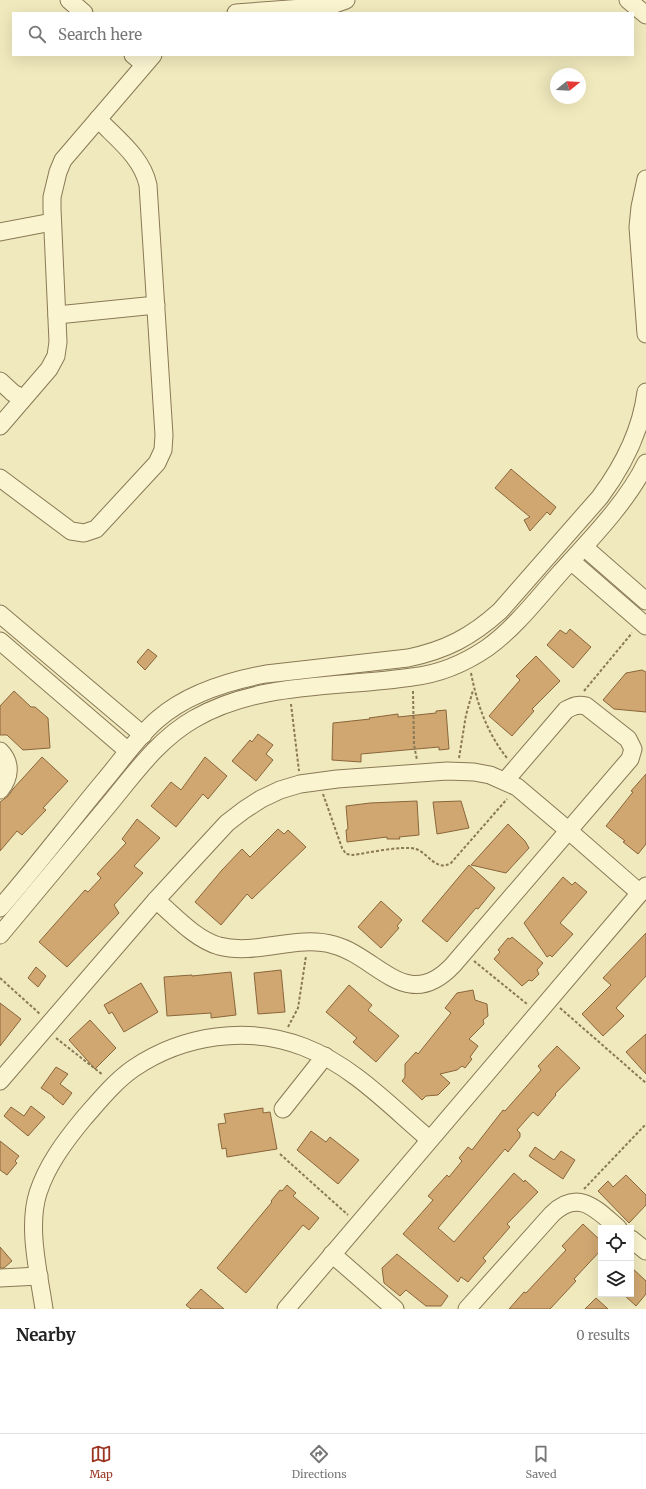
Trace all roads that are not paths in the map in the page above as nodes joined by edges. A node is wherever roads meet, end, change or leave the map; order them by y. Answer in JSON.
{"nodes":[{"id":1,"x":69,"y":0,"type":"edge"},
{"id":2,"x":346,"y":0,"type":"edge"},
{"id":3,"x":628,"y":0,"type":"edge"},
{"id":4,"x":83,"y":12,"type":"edge"},
{"id":5,"x":249,"y":12,"type":"edge"},
{"id":6,"x":646,"y":15,"type":"edge"},
{"id":7,"x":143,"y":58,"type":"edge"},
{"id":8,"x":98,"y":119,"type":"junction"},
{"id":9,"x":646,"y":179,"type":"edge"},
{"id":10,"x":52,"y":222,"type":"junction"},
{"id":11,"x":0,"y":232,"type":"edge"},
{"id":12,"x":156,"y":305,"type":"junction"},
{"id":13,"x":57,"y":315,"type":"junction"},
{"id":14,"x":646,"y":331,"type":"edge"},
{"id":15,"x":646,"y":334,"type":"edge"},
{"id":16,"x":0,"y":381,"type":"edge"},
{"id":17,"x":646,"y":392,"type":"edge"},
{"id":18,"x":23,"y":398,"type":"junction"},
{"id":19,"x":0,"y":426,"type":"edge"},
{"id":20,"x":646,"y":463,"type":"edge"},
{"id":21,"x":0,"y":478,"type":"edge"},
{"id":22,"x":584,"y":547,"type":"junction"},
{"id":23,"x":571,"y":561,"type":"junction"},
{"id":24,"x":508,"y":601,"type":"junction"},
{"id":25,"x":646,"y":601,"type":"edge"},
{"id":26,"x":0,"y":614,"type":"edge"},
{"id":27,"x":524,"y":614,"type":"junction"},
{"id":28,"x":644,"y":624,"type":"edge"},
{"id":29,"x":0,"y":641,"type":"edge"},
{"id":30,"x":143,"y":735,"type":"junction"},
{"id":31,"x":0,"y":751,"type":"edge"},
{"id":32,"x":128,"y":751,"type":"junction"},
{"id":33,"x":512,"y":779,"type":"junction"},
{"id":34,"x":0,"y":790,"type":"edge"},
{"id":35,"x":569,"y":831,"type":"junction"},
{"id":36,"x":47,"y":851,"type":"junction"},
{"id":37,"x":61,"y":862,"type":"junction"},
{"id":38,"x":643,"y":889,"type":"edge"},
{"id":39,"x":156,"y":900,"type":"junction"},
{"id":40,"x":0,"y":908,"type":"edge"},
{"id":41,"x":0,"y":935,"type":"edge"},
{"id":42,"x":325,"y":1056,"type":"junction"},
{"id":43,"x":0,"y":1081,"type":"edge"},
{"id":44,"x":283,"y":1109,"type":"dead end"},
{"id":45,"x":429,"y":1139,"type":"junction"},
{"id":46,"x":614,"y":1225,"type":"edge"},
{"id":47,"x":634,"y":1241,"type":"edge"},
{"id":48,"x":646,"y":1251,"type":"edge"},
{"id":49,"x":332,"y":1254,"type":"junction"},
{"id":50,"x":39,"y":1276,"type":"junction"},
{"id":51,"x":0,"y":1278,"type":"edge"},
{"id":52,"x":44,"y":1309,"type":"edge"},
{"id":53,"x":286,"y":1309,"type":"edge"},
{"id":54,"x":395,"y":1309,"type":"edge"},
{"id":55,"x":467,"y":1309,"type":"edge"}],
"edges":[{"from":1,"to":4,"type":"street"},
{"from":2,"to":5,"type":"street"},
{"from":3,"to":6,"type":"street"},
{"from":7,"to":8,"type":"street"},
{"from":8,"to":10,"type":"street"},
{"from":8,"to":12,"type":"street"},
{"from":9,"to":14,"type":"street"},
{"from":10,"to":11,"type":"street"},
{"from":10,"to":13,"type":"street"},
{"from":12,"to":13,"type":"street"},
{"from":12,"to":21,"type":"street"},
{"from":13,"to":18,"type":"street"},
{"from":14,"to":15,"type":"street"},
{"from":16,"to":18,"type":"street"},
{"from":17,"to":24,"type":"street"},
{"from":18,"to":19,"type":"street"},
{"from":20,"to":22,"type":"street"},
{"from":22,"to":23,"type":"street"},
{"from":22,"to":25,"type":"street"},
{"from":23,"to":27,"type":"street"},
{"from":23,"to":28,"type":"street"},
{"from":24,"to":27,"type":"street"},
{"from":24,"to":30,"type":"street"},
{"from":26,"to":30,"type":"street"},
{"from":27,"to":37,"type":"street"},
{"from":29,"to":32,"type":"street"},
{"from":30,"to":32,"type":"street"},
{"from":31,"to":34,"type":"street"},
{"from":32,"to":36,"type":"street"},
{"from":33,"to":35,"type":"street"},
{"from":33,"to":35,"type":"street"},
{"from":33,"to":39,"type":"street"},
{"from":35,"to":38,"type":"street"},
{"from":35,"to":39,"type":"street"},
{"from":36,"to":37,"type":"street"},
{"from":36,"to":40,"type":"street"},
{"from":37,"to":41,"type":"street"},
{"from":38,"to":45,"type":"street"},
{"from":39,"to":43,"type":"street"},
{"from":42,"to":44,"type":"street"},
{"from":42,"to":45,"type":"street"},
{"from":42,"to":50,"type":"street"},
{"from":45,"to":49,"type":"street"},
{"from":46,"to":55,"type":"street"},
{"from":47,"to":48,"type":"street"},
{"from":49,"to":53,"type":"street"},
{"from":49,"to":54,"type":"street"},
{"from":50,"to":51,"type":"street"},
{"from":50,"to":52,"type":"street"}]}
